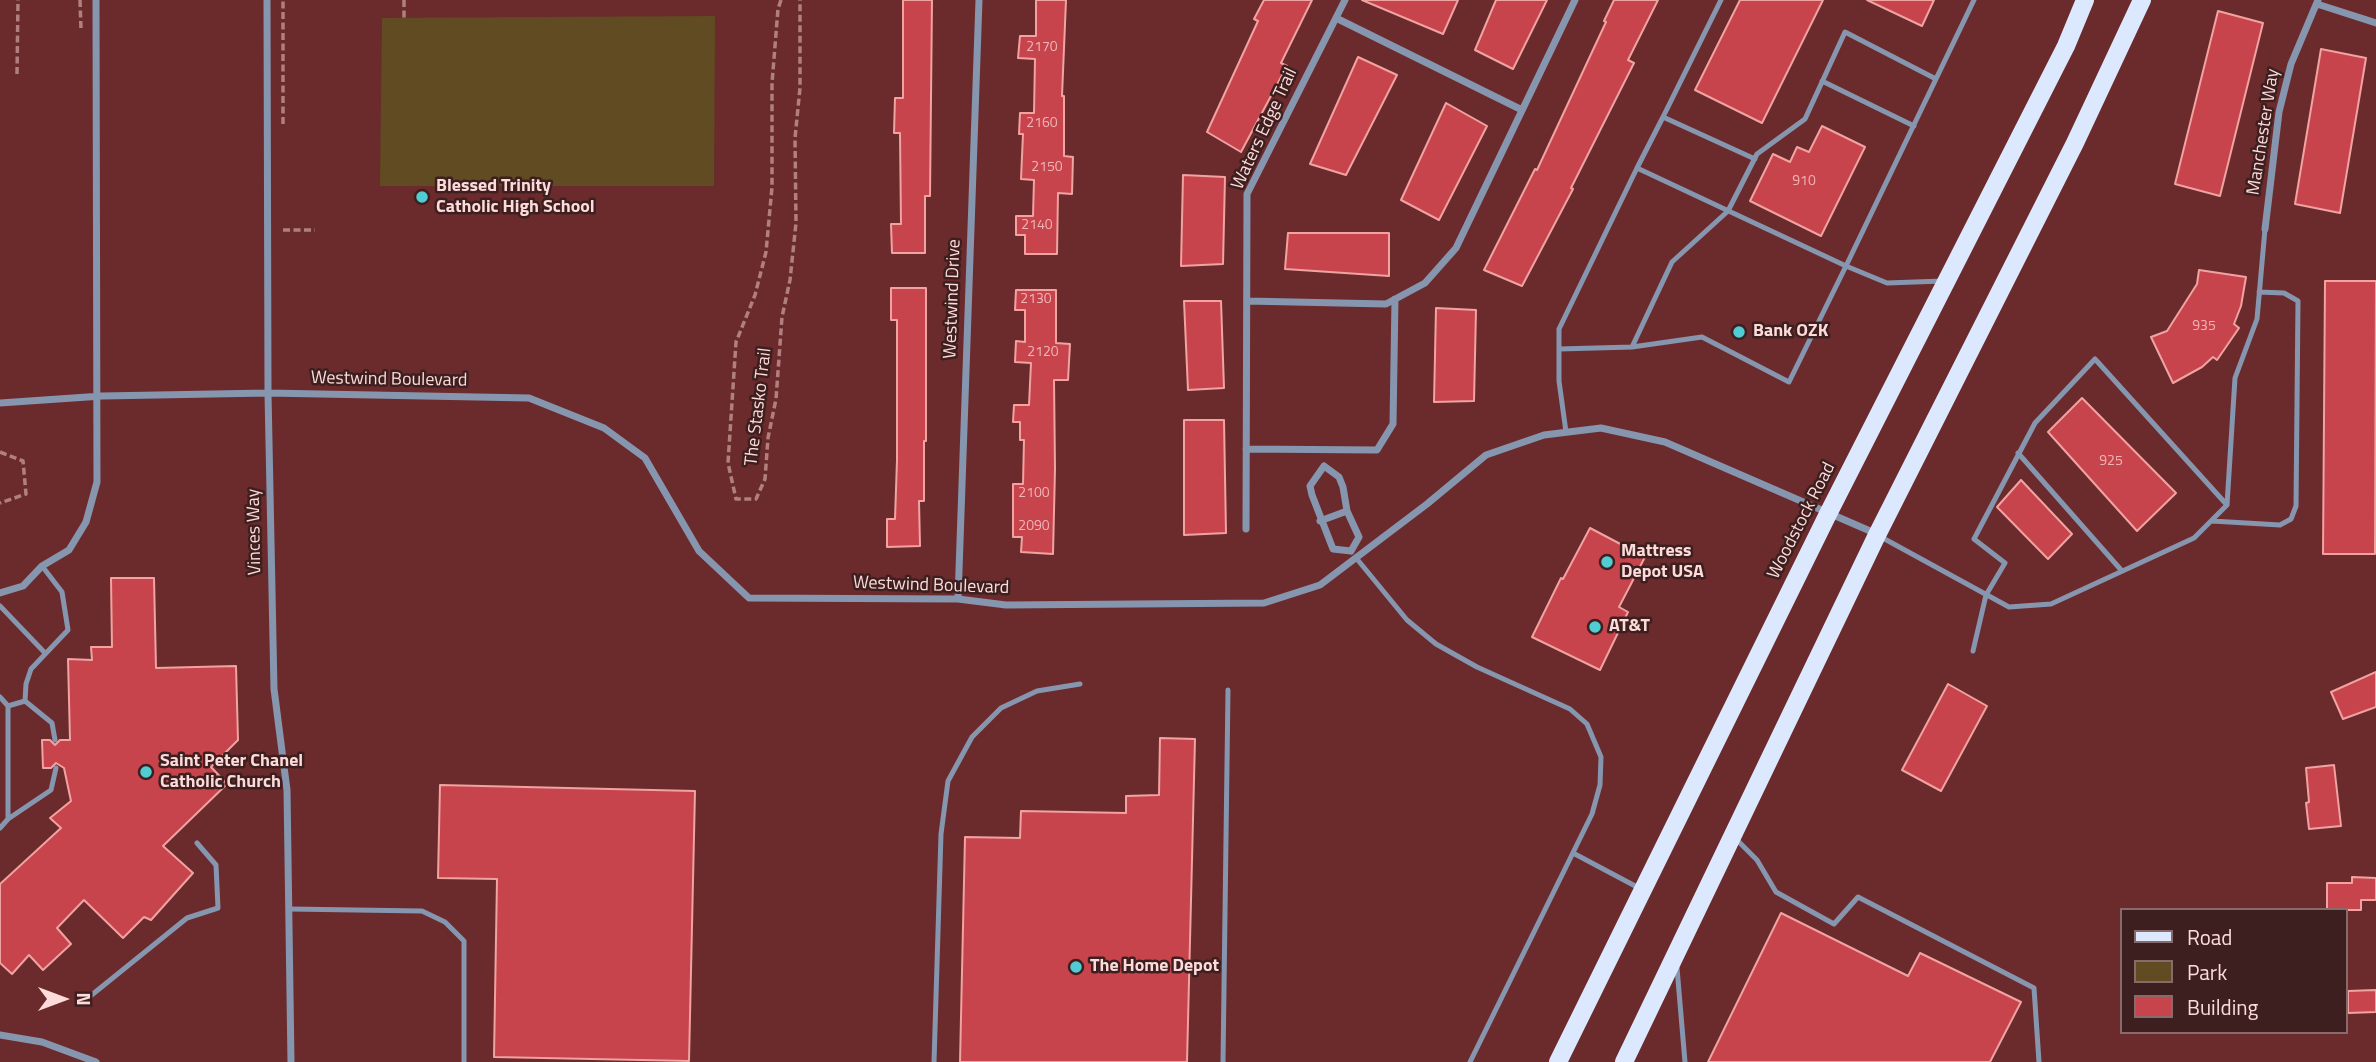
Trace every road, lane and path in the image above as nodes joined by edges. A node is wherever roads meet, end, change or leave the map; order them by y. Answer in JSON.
{"nodes":[{"id":1,"x":18,"y":0,"type":"edge"},
{"id":2,"x":96,"y":0,"type":"edge"},
{"id":3,"x":267,"y":0,"type":"edge"},
{"id":4,"x":404,"y":0,"type":"edge"},
{"id":5,"x":781,"y":0,"type":"edge"},
{"id":6,"x":800,"y":0,"type":"edge"},
{"id":7,"x":979,"y":0,"type":"edge"},
{"id":8,"x":1345,"y":0,"type":"edge"},
{"id":9,"x":1575,"y":0,"type":"edge"},
{"id":10,"x":1721,"y":0,"type":"edge"},
{"id":11,"x":1974,"y":0,"type":"edge"},
{"id":12,"x":2085,"y":0,"type":"edge"},
{"id":13,"x":2142,"y":0,"type":"edge"},
{"id":14,"x":2317,"y":2,"type":"edge"},
{"id":15,"x":404,"y":18,"type":"dead end"},
{"id":16,"x":1336,"y":18,"type":"junction"},
{"id":17,"x":2376,"y":23,"type":"edge"},
{"id":18,"x":17,"y":74,"type":"dead end"},
{"id":19,"x":1936,"y":79,"type":"junction"},
{"id":20,"x":1822,"y":81,"type":"junction"},
{"id":21,"x":1522,"y":110,"type":"junction"},
{"id":22,"x":1663,"y":117,"type":"junction"},
{"id":23,"x":1914,"y":125,"type":"junction"},
{"id":24,"x":1755,"y":159,"type":"junction"},
{"id":25,"x":1637,"y":168,"type":"junction"},
{"id":26,"x":1728,"y":211,"type":"junction"},
{"id":27,"x":2265,"y":229,"type":"joint"},
{"id":28,"x":283,"y":230,"type":"dead end"},
{"id":29,"x":315,"y":230,"type":"dead end"},
{"id":30,"x":1846,"y":266,"type":"junction"},
{"id":31,"x":1947,"y":281,"type":"junction"},
{"id":32,"x":2259,"y":292,"type":"junction"},
{"id":33,"x":1395,"y":299,"type":"junction"},
{"id":34,"x":1247,"y":301,"type":"junction"},
{"id":35,"x":1632,"y":347,"type":"junction"},
{"id":36,"x":1559,"y":349,"type":"junction"},
{"id":37,"x":268,"y":393,"type":"junction"},
{"id":38,"x":96,"y":396,"type":"junction"},
{"id":39,"x":0,"y":403,"type":"edge"},
{"id":40,"x":1566,"y":432,"type":"junction"},
{"id":41,"x":1246,"y":449,"type":"junction"},
{"id":42,"x":1322,"y":450,"type":"junction"},
{"id":43,"x":0,"y":452,"type":"edge"},
{"id":44,"x":2018,"y":453,"type":"junction"},
{"id":45,"x":1324,"y":466,"type":"junction"},
{"id":46,"x":0,"y":503,"type":"edge"},
{"id":47,"x":2227,"y":505,"type":"junction"},
{"id":48,"x":1347,"y":510,"type":"junction"},
{"id":49,"x":1829,"y":512,"type":"junction"},
{"id":50,"x":2211,"y":520,"type":"junction"},
{"id":51,"x":1320,"y":521,"type":"junction"},
{"id":52,"x":1246,"y":529,"type":"dead end"},
{"id":53,"x":1877,"y":535,"type":"junction"},
{"id":54,"x":1351,"y":551,"type":"junction"},
{"id":55,"x":1356,"y":559,"type":"junction"},
{"id":56,"x":42,"y":566,"type":"junction"},
{"id":57,"x":2122,"y":571,"type":"junction"},
{"id":58,"x":0,"y":593,"type":"edge"},
{"id":59,"x":1986,"y":595,"type":"junction"},
{"id":60,"x":957,"y":599,"type":"junction"},
{"id":61,"x":0,"y":606,"type":"edge"},
{"id":62,"x":1973,"y":651,"type":"dead end"},
{"id":63,"x":45,"y":653,"type":"junction"},
{"id":64,"x":1080,"y":684,"type":"dead end"},
{"id":65,"x":1228,"y":690,"type":"dead end"},
{"id":66,"x":0,"y":697,"type":"edge"},
{"id":67,"x":25,"y":701,"type":"junction"},
{"id":68,"x":8,"y":706,"type":"junction"},
{"id":69,"x":55,"y":740,"type":"dead end"},
{"id":70,"x":0,"y":760,"type":"edge"},
{"id":71,"x":8,"y":763,"type":"junction"},
{"id":72,"x":56,"y":768,"type":"dead end"},
{"id":73,"x":8,"y":819,"type":"junction"},
{"id":74,"x":0,"y":828,"type":"edge"},
{"id":75,"x":1732,"y":836,"type":"junction"},
{"id":76,"x":197,"y":843,"type":"dead end"},
{"id":77,"x":1573,"y":853,"type":"junction"},
{"id":78,"x":1642,"y":890,"type":"junction"},
{"id":79,"x":290,"y":909,"type":"junction"},
{"id":80,"x":1676,"y":954,"type":"junction"},
{"id":81,"x":83,"y":1002,"type":"dead end"},
{"id":82,"x":0,"y":1035,"type":"edge"},
{"id":83,"x":96,"y":1062,"type":"edge"},
{"id":84,"x":291,"y":1062,"type":"edge"},
{"id":85,"x":464,"y":1062,"type":"edge"},
{"id":86,"x":934,"y":1062,"type":"edge"},
{"id":87,"x":1223,"y":1062,"type":"edge"},
{"id":88,"x":1470,"y":1062,"type":"edge"},
{"id":89,"x":1558,"y":1062,"type":"edge"},
{"id":90,"x":1624,"y":1062,"type":"edge"},
{"id":91,"x":1685,"y":1062,"type":"edge"},
{"id":92,"x":2039,"y":1062,"type":"edge"}],
"edges":[{"from":1,"to":18,"type":"path"},
{"from":2,"to":38,"type":"street"},
{"from":3,"to":37,"type":"street","name":"Vinces Way"},
{"from":4,"to":15,"type":"path"},
{"from":5,"to":6,"type":"path","name":"The Stasko Trail"},
{"from":7,"to":60,"type":"street","name":"Westwind Drive"},
{"from":8,"to":16,"type":"street","name":"Waters Edge Trail"},
{"from":9,"to":21,"type":"street"},
{"from":10,"to":22,"type":"lane"},
{"from":11,"to":19,"type":"lane"},
{"from":12,"to":31,"type":"main road","name":"Woodstock Road"},
{"from":13,"to":53,"type":"main road"},
{"from":14,"to":17,"type":"street"},
{"from":14,"to":27,"type":"street","name":"Manchester Way"},
{"from":16,"to":21,"type":"street"},
{"from":16,"to":34,"type":"street","name":"Waters Edge Trail"},
{"from":19,"to":20,"type":"lane"},
{"from":19,"to":23,"type":"lane"},
{"from":20,"to":23,"type":"lane"},
{"from":20,"to":24,"type":"lane"},
{"from":21,"to":33,"type":"street"},
{"from":22,"to":24,"type":"lane"},
{"from":22,"to":25,"type":"lane"},
{"from":23,"to":30,"type":"lane"},
{"from":24,"to":26,"type":"lane"},
{"from":25,"to":26,"type":"lane"},
{"from":25,"to":36,"type":"lane"},
{"from":26,"to":30,"type":"lane"},
{"from":26,"to":35,"type":"lane"},
{"from":27,"to":32,"type":"lane"},
{"from":28,"to":29,"type":"path"},
{"from":30,"to":31,"type":"lane"},
{"from":30,"to":35,"type":"lane"},
{"from":31,"to":49,"type":"main road","name":"Woodstock Road"},
{"from":32,"to":47,"type":"lane"},
{"from":32,"to":50,"type":"lane"},
{"from":33,"to":34,"type":"street"},
{"from":33,"to":42,"type":"street"},
{"from":34,"to":41,"type":"street","name":"Waters Edge Trail"},
{"from":35,"to":36,"type":"lane"},
{"from":36,"to":40,"type":"lane"},
{"from":37,"to":38,"type":"street","name":"Westwind Boulevard"},
{"from":37,"to":60,"type":"street","name":"Westwind Boulevard"},
{"from":37,"to":79,"type":"street","name":"Vinces Way"},
{"from":38,"to":39,"type":"street","name":"Westwind Boulevard"},
{"from":38,"to":56,"type":"street"},
{"from":40,"to":49,"type":"street","name":"Westwind Boulevard"},
{"from":40,"to":55,"type":"street","name":"Westwind Boulevard"},
{"from":41,"to":42,"type":"street"},
{"from":41,"to":52,"type":"street","name":"Waters Edge Trail"},
{"from":42,"to":45,"type":"street"},
{"from":43,"to":46,"type":"path"},
{"from":44,"to":47,"type":"lane"},
{"from":44,"to":57,"type":"lane"},
{"from":44,"to":59,"type":"lane"},
{"from":45,"to":48,"type":"street"},
{"from":45,"to":51,"type":"street"},
{"from":47,"to":50,"type":"lane"},
{"from":48,"to":51,"type":"street"},
{"from":48,"to":54,"type":"street"},
{"from":49,"to":53,"type":"street","name":"Westwind Boulevard"},
{"from":49,"to":78,"type":"main road","name":"Woodstock Road"},
{"from":50,"to":57,"type":"lane"},
{"from":51,"to":54,"type":"street"},
{"from":53,"to":59,"type":"lane"},
{"from":53,"to":75,"type":"main road"},
{"from":54,"to":55,"type":"street"},
{"from":55,"to":60,"type":"street","name":"Westwind Boulevard"},
{"from":55,"to":77,"type":"lane"},
{"from":56,"to":58,"type":"street"},
{"from":56,"to":63,"type":"lane"},
{"from":57,"to":59,"type":"lane"},
{"from":59,"to":62,"type":"lane"},
{"from":61,"to":63,"type":"lane"},
{"from":63,"to":67,"type":"lane"},
{"from":64,"to":86,"type":"lane"},
{"from":65,"to":87,"type":"lane"},
{"from":66,"to":68,"type":"lane"},
{"from":67,"to":68,"type":"lane"},
{"from":67,"to":69,"type":"lane"},
{"from":68,"to":71,"type":"lane"},
{"from":70,"to":71,"type":"lane"},
{"from":71,"to":73,"type":"lane"},
{"from":72,"to":73,"type":"lane"},
{"from":73,"to":74,"type":"lane"},
{"from":75,"to":80,"type":"main road"},
{"from":75,"to":92,"type":"lane"},
{"from":76,"to":81,"type":"lane"},
{"from":77,"to":78,"type":"lane"},
{"from":77,"to":88,"type":"lane"},
{"from":78,"to":89,"type":"main road","name":"Woodstock Road"},
{"from":79,"to":84,"type":"street","name":"Vinces Way"},
{"from":79,"to":85,"type":"lane"},
{"from":80,"to":90,"type":"main road"},
{"from":80,"to":91,"type":"lane"},
{"from":82,"to":83,"type":"street"}]}
